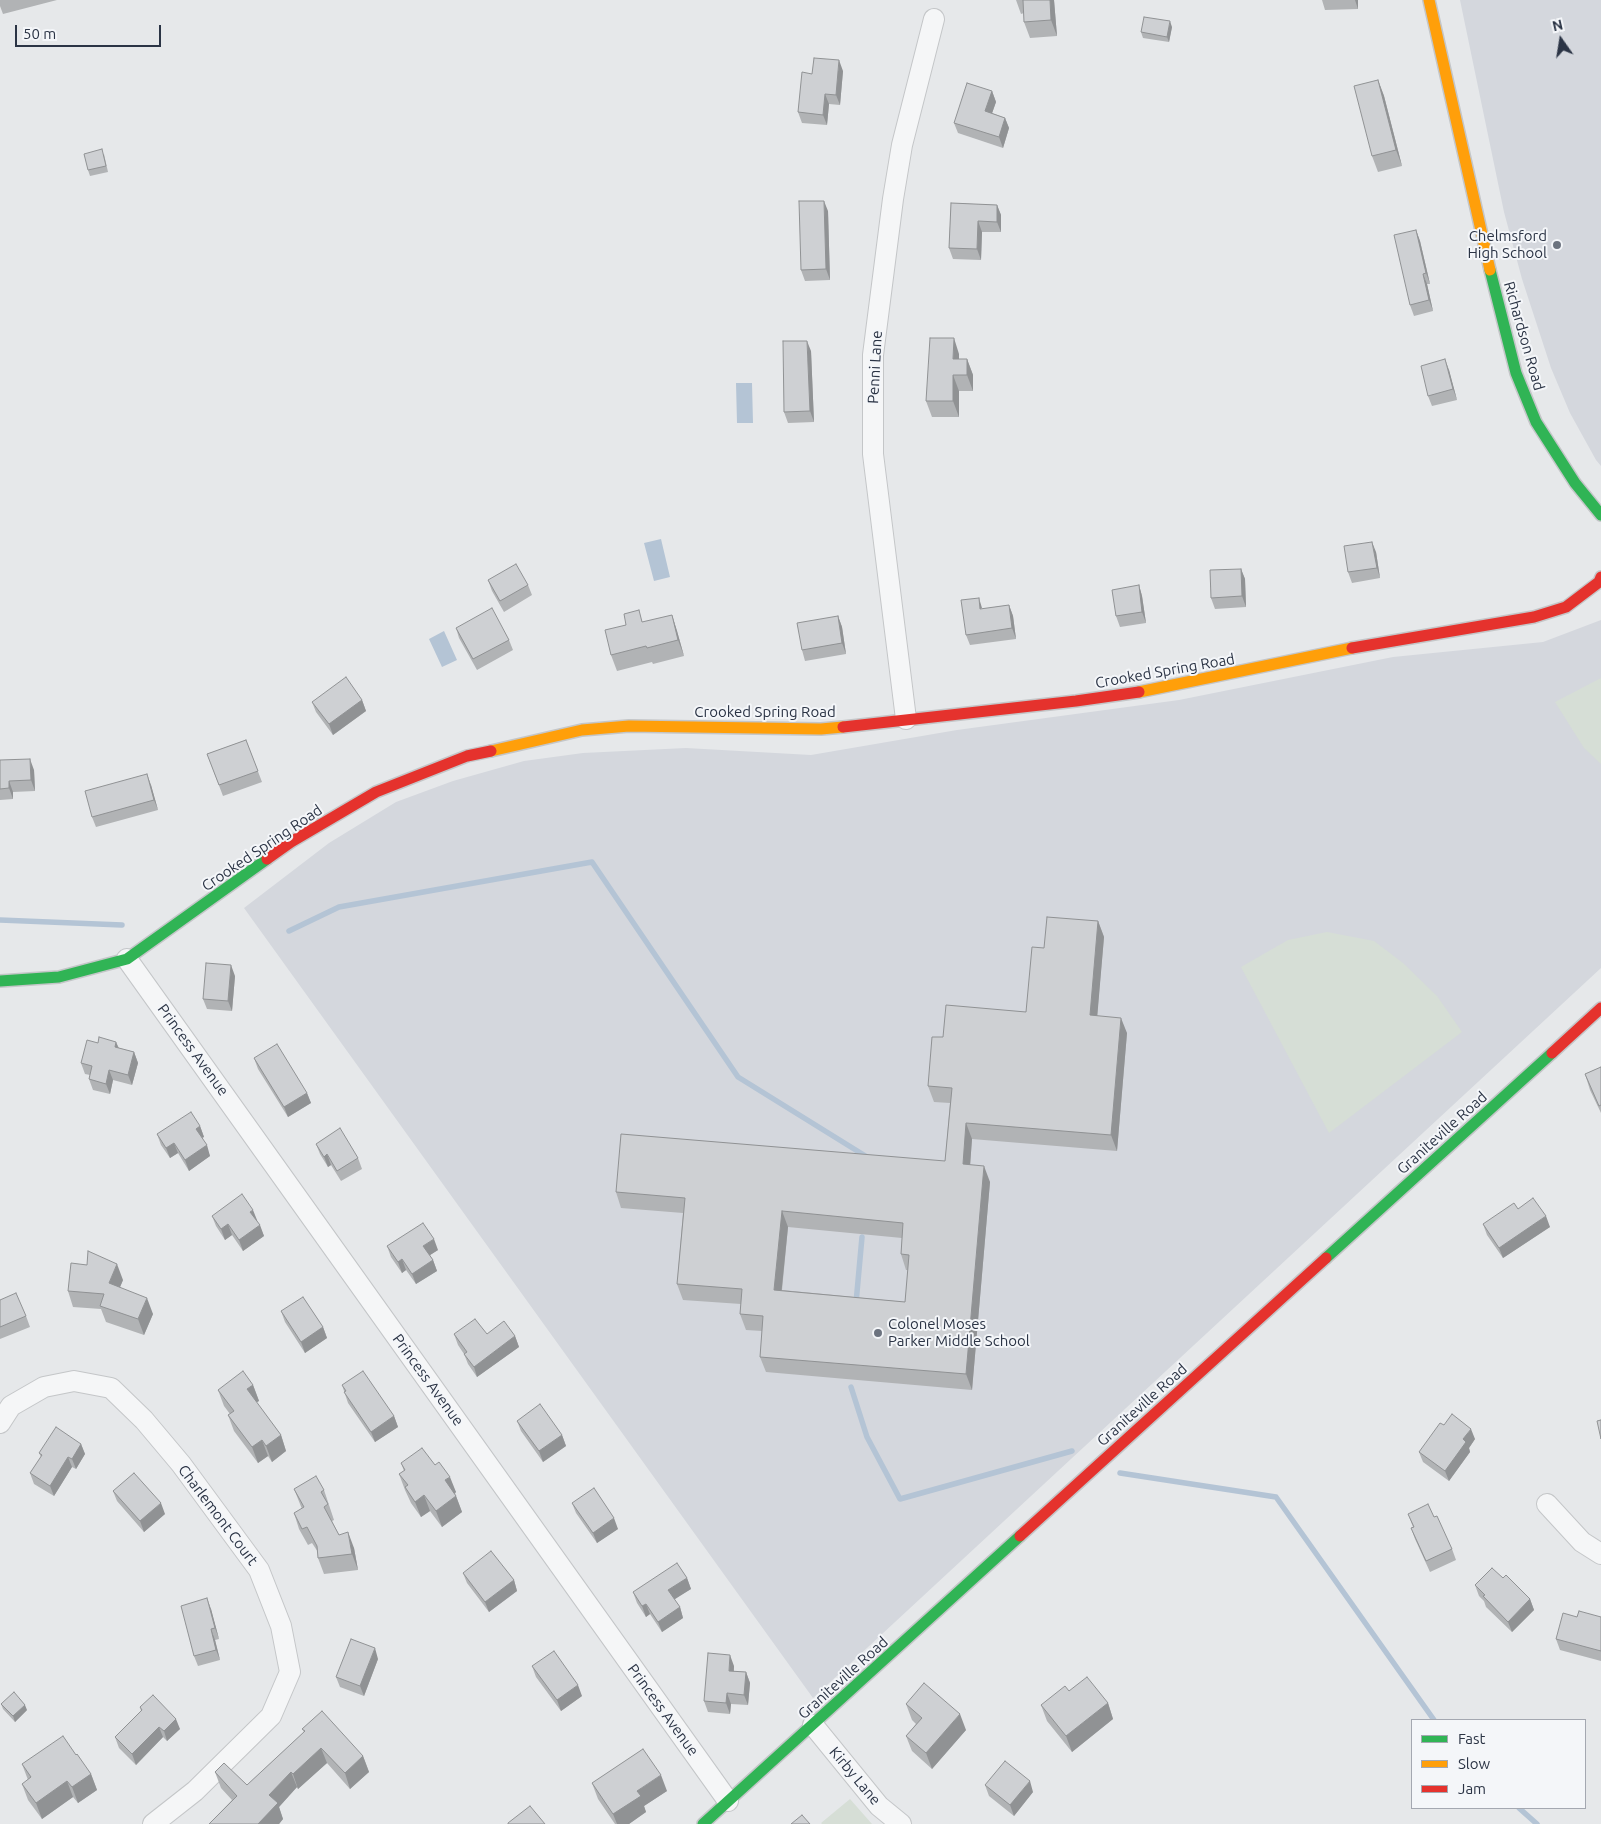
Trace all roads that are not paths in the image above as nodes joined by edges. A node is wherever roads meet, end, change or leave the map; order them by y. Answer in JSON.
{"nodes":[{"id":1,"x":1429,"y":0,"type":"edge"},
{"id":2,"x":934,"y":19,"type":"dead end"},
{"id":3,"x":1601,"y":515,"type":"edge"},
{"id":4,"x":1601,"y":577,"type":"edge"},
{"id":5,"x":906,"y":719,"type":"junction"},
{"id":6,"x":128,"y":959,"type":"junction"},
{"id":7,"x":0,"y":981,"type":"edge"},
{"id":8,"x":1601,"y":1008,"type":"edge"},
{"id":9,"x":0,"y":1424,"type":"edge"},
{"id":10,"x":1547,"y":1504,"type":"dead end"},
{"id":11,"x":1601,"y":1554,"type":"edge"},
{"id":12,"x":813,"y":1726,"type":"junction"},
{"id":13,"x":728,"y":1801,"type":"junction"},
{"id":14,"x":153,"y":1824,"type":"edge"},
{"id":15,"x":703,"y":1824,"type":"edge"},
{"id":16,"x":901,"y":1824,"type":"edge"}],
"edges":[{"from":1,"to":3,"type":"street","name":"Richardson Road"},
{"from":2,"to":5,"type":"street","name":"Penni Lane"},
{"from":4,"to":5,"type":"street","name":"Crooked Spring Road"},
{"from":5,"to":6,"type":"street","name":"Crooked Spring Road"},
{"from":6,"to":7,"type":"street","name":"Crooked Spring Road"},
{"from":6,"to":13,"type":"street","name":"Princess Avenue"},
{"from":8,"to":12,"type":"street","name":"Graniteville Road"},
{"from":9,"to":14,"type":"street","name":"Charlemont Court"},
{"from":10,"to":11,"type":"street"},
{"from":12,"to":13,"type":"street","name":"Graniteville Road"},
{"from":12,"to":16,"type":"street","name":"Kirby Lane"},
{"from":13,"to":15,"type":"street","name":"Graniteville Road"}]}
